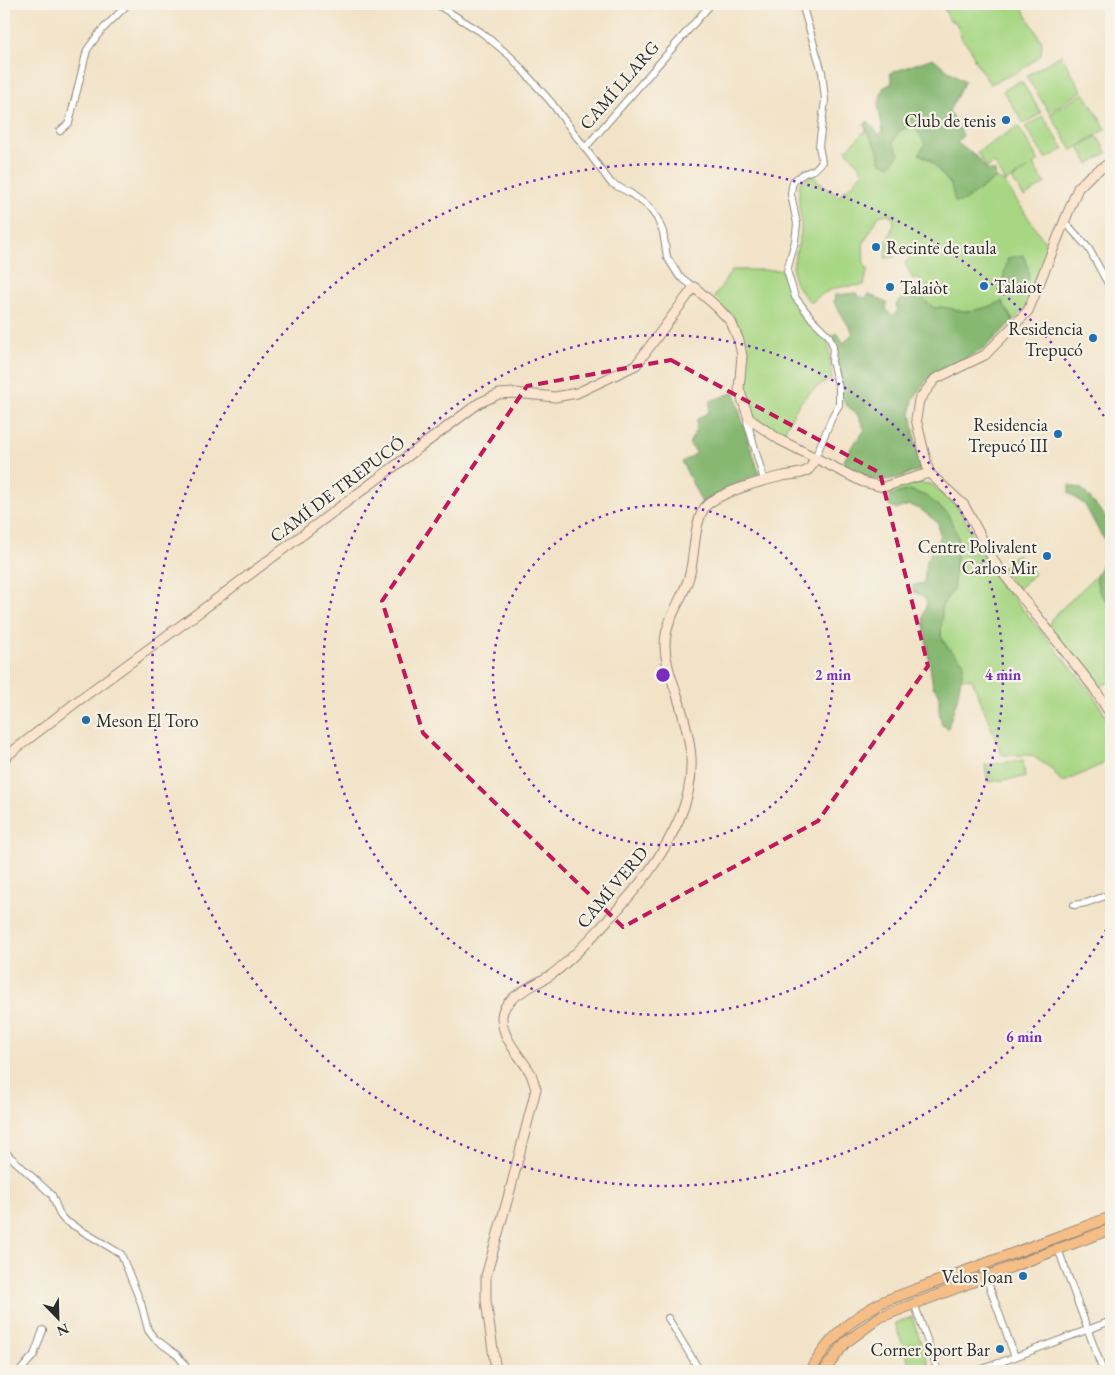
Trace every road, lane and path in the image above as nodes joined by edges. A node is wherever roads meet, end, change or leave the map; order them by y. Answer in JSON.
{"nodes":[{"id":1,"x":128,"y":4,"type":"edge"},
{"id":2,"x":436,"y":4,"type":"edge"},
{"id":3,"x":712,"y":4,"type":"edge"},
{"id":4,"x":802,"y":4,"type":"edge"},
{"id":5,"x":60,"y":131,"type":"dead end"},
{"id":6,"x":585,"y":148,"type":"junction"},
{"id":7,"x":1111,"y":162,"type":"edge"},
{"id":8,"x":1065,"y":222,"type":"junction"},
{"id":9,"x":694,"y":287,"type":"junction"},
{"id":10,"x":1111,"y":289,"type":"edge"},
{"id":11,"x":749,"y":419,"type":"junction"},
{"id":12,"x":815,"y":458,"type":"junction"},
{"id":13,"x":930,"y":473,"type":"junction"},
{"id":14,"x":764,"y":480,"type":"junction"},
{"id":15,"x":1111,"y":716,"type":"edge"},
{"id":16,"x":4,"y":758,"type":"edge"},
{"id":17,"x":1111,"y":894,"type":"edge"},
{"id":18,"x":1074,"y":904,"type":"dead end"},
{"id":19,"x":4,"y":1151,"type":"edge"},
{"id":20,"x":1111,"y":1217,"type":"edge"},
{"id":21,"x":1111,"y":1229,"type":"edge"},
{"id":22,"x":1058,"y":1249,"type":"junction"},
{"id":23,"x":986,"y":1277,"type":"junction"},
{"id":24,"x":914,"y":1303,"type":"junction"},
{"id":25,"x":668,"y":1318,"type":"dead end"},
{"id":26,"x":1111,"y":1321,"type":"edge"},
{"id":27,"x":43,"y":1330,"type":"dead end"},
{"id":28,"x":1087,"y":1330,"type":"junction"},
{"id":29,"x":1015,"y":1357,"type":"junction"},
{"id":30,"x":20,"y":1371,"type":"edge"},
{"id":31,"x":187,"y":1371,"type":"edge"},
{"id":32,"x":496,"y":1371,"type":"edge"},
{"id":33,"x":702,"y":1371,"type":"edge"},
{"id":34,"x":811,"y":1371,"type":"edge"},
{"id":35,"x":824,"y":1371,"type":"edge"},
{"id":36,"x":938,"y":1371,"type":"edge"},
{"id":37,"x":977,"y":1371,"type":"edge"},
{"id":38,"x":1103,"y":1371,"type":"edge"}],
"edges":[{"from":1,"to":5,"type":"street"},
{"from":2,"to":6,"type":"street"},
{"from":3,"to":6,"type":"street","name":"CAMÍ LLARG"},
{"from":4,"to":12,"type":"street"},
{"from":6,"to":9,"type":"street","name":"CAMÍ LLARG"},
{"from":7,"to":8,"type":"street"},
{"from":8,"to":10,"type":"street"},
{"from":8,"to":13,"type":"street"},
{"from":9,"to":11,"type":"street","name":"CAMÍ LLARG"},
{"from":9,"to":16,"type":"street","name":"CAMÍ DE TREPUCÓ"},
{"from":11,"to":12,"type":"street"},
{"from":11,"to":14,"type":"street"},
{"from":12,"to":13,"type":"street"},
{"from":12,"to":14,"type":"street","name":"CAMÍ VERD"},
{"from":13,"to":15,"type":"street"},
{"from":14,"to":32,"type":"street","name":"CAMÍ VERD"},
{"from":17,"to":18,"type":"street"},
{"from":19,"to":31,"type":"street"},
{"from":20,"to":34,"type":"main road"},
{"from":21,"to":22,"type":"main road"},
{"from":22,"to":23,"type":"main road"},
{"from":22,"to":28,"type":"street"},
{"from":23,"to":24,"type":"main road"},
{"from":23,"to":29,"type":"street"},
{"from":24,"to":35,"type":"main road"},
{"from":24,"to":36,"type":"street"},
{"from":25,"to":33,"type":"street"},
{"from":26,"to":28,"type":"street"},
{"from":27,"to":30,"type":"street"},
{"from":28,"to":29,"type":"street"},
{"from":28,"to":38,"type":"street"},
{"from":29,"to":37,"type":"street"}]}
